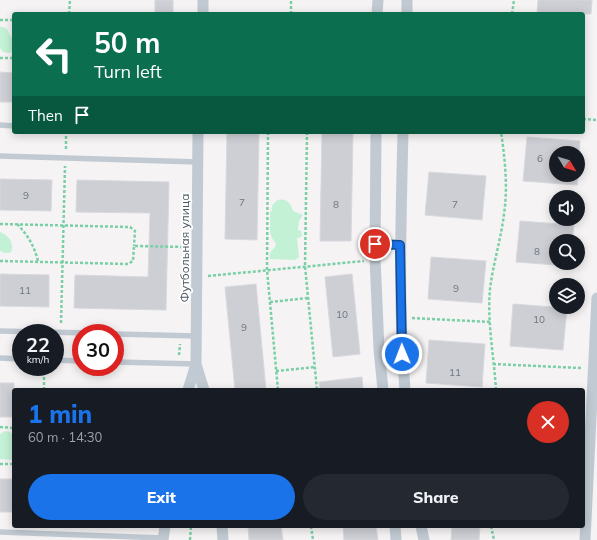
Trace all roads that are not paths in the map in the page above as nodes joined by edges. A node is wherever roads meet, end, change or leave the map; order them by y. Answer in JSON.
{"nodes":[{"id":1,"x":203,"y":0,"type":"edge"},
{"id":2,"x":378,"y":0,"type":"edge"},
{"id":3,"x":407,"y":0,"type":"edge"},
{"id":4,"x":202,"y":12,"type":"edge"},
{"id":5,"x":377,"y":12,"type":"edge"},
{"id":6,"x":407,"y":12,"type":"edge"},
{"id":7,"x":0,"y":126,"type":"edge"},
{"id":8,"x":12,"y":126,"type":"edge"},
{"id":9,"x":198,"y":134,"type":"edge"},
{"id":10,"x":376,"y":134,"type":"edge"},
{"id":11,"x":403,"y":134,"type":"edge"},
{"id":12,"x":0,"y":156,"type":"edge"},
{"id":13,"x":198,"y":162,"type":"junction"},
{"id":14,"x":375,"y":244,"type":"junction"},
{"id":15,"x":400,"y":245,"type":"junction"},
{"id":16,"x":597,"y":298,"type":"edge"},
{"id":17,"x":0,"y":331,"type":"edge"},
{"id":18,"x":72,"y":332,"type":"edge"},
{"id":19,"x":124,"y":334,"type":"edge"},
{"id":20,"x":196,"y":336,"type":"junction"},
{"id":21,"x":0,"y":358,"type":"edge"},
{"id":22,"x":12,"y":359,"type":"edge"},
{"id":23,"x":124,"y":362,"type":"edge"},
{"id":24,"x":196,"y":364,"type":"junction"},
{"id":25,"x":189,"y":388,"type":"edge"},
{"id":26,"x":203,"y":388,"type":"edge"},
{"id":27,"x":383,"y":388,"type":"edge"},
{"id":28,"x":405,"y":388,"type":"edge"},
{"id":29,"x":593,"y":454,"type":"edge"},
{"id":30,"x":165,"y":528,"type":"edge"},
{"id":31,"x":222,"y":528,"type":"edge"},
{"id":32,"x":395,"y":528,"type":"edge"},
{"id":33,"x":421,"y":528,"type":"edge"},
{"id":34,"x":0,"y":532,"type":"edge"},
{"id":35,"x":163,"y":539,"type":"edge"},
{"id":36,"x":223,"y":540,"type":"edge"},
{"id":37,"x":396,"y":540,"type":"edge"},
{"id":38,"x":424,"y":540,"type":"edge"},
{"id":39,"x":586,"y":540,"type":"edge"}],
"edges":[{"from":1,"to":4,"type":"street"},
{"from":2,"to":5,"type":"street"},
{"from":3,"to":6,"type":"street"},
{"from":7,"to":8,"type":"lane"},
{"from":9,"to":13,"type":"street","name":"Футбольная улица"},
{"from":10,"to":14,"type":"street"},
{"from":11,"to":15,"type":"street"},
{"from":12,"to":13,"type":"lane"},
{"from":13,"to":20,"type":"street","name":"Футбольная улица"},
{"from":14,"to":15,"type":"lane"},
{"from":14,"to":27,"type":"street"},
{"from":15,"to":28,"type":"street"},
{"from":16,"to":29,"type":"street"},
{"from":17,"to":18,"type":"lane"},
{"from":19,"to":20,"type":"lane"},
{"from":20,"to":24,"type":"street","name":"Футбольная улица"},
{"from":21,"to":22,"type":"lane"},
{"from":23,"to":24,"type":"lane"},
{"from":24,"to":25,"type":"street","name":"Футбольная улица"},
{"from":24,"to":26,"type":"street","name":"Футбольная улица"},
{"from":29,"to":39,"type":"street"},
{"from":30,"to":35,"type":"street"},
{"from":31,"to":36,"type":"street"},
{"from":32,"to":37,"type":"street"},
{"from":33,"to":38,"type":"street"},
{"from":34,"to":35,"type":"lane"}]}
